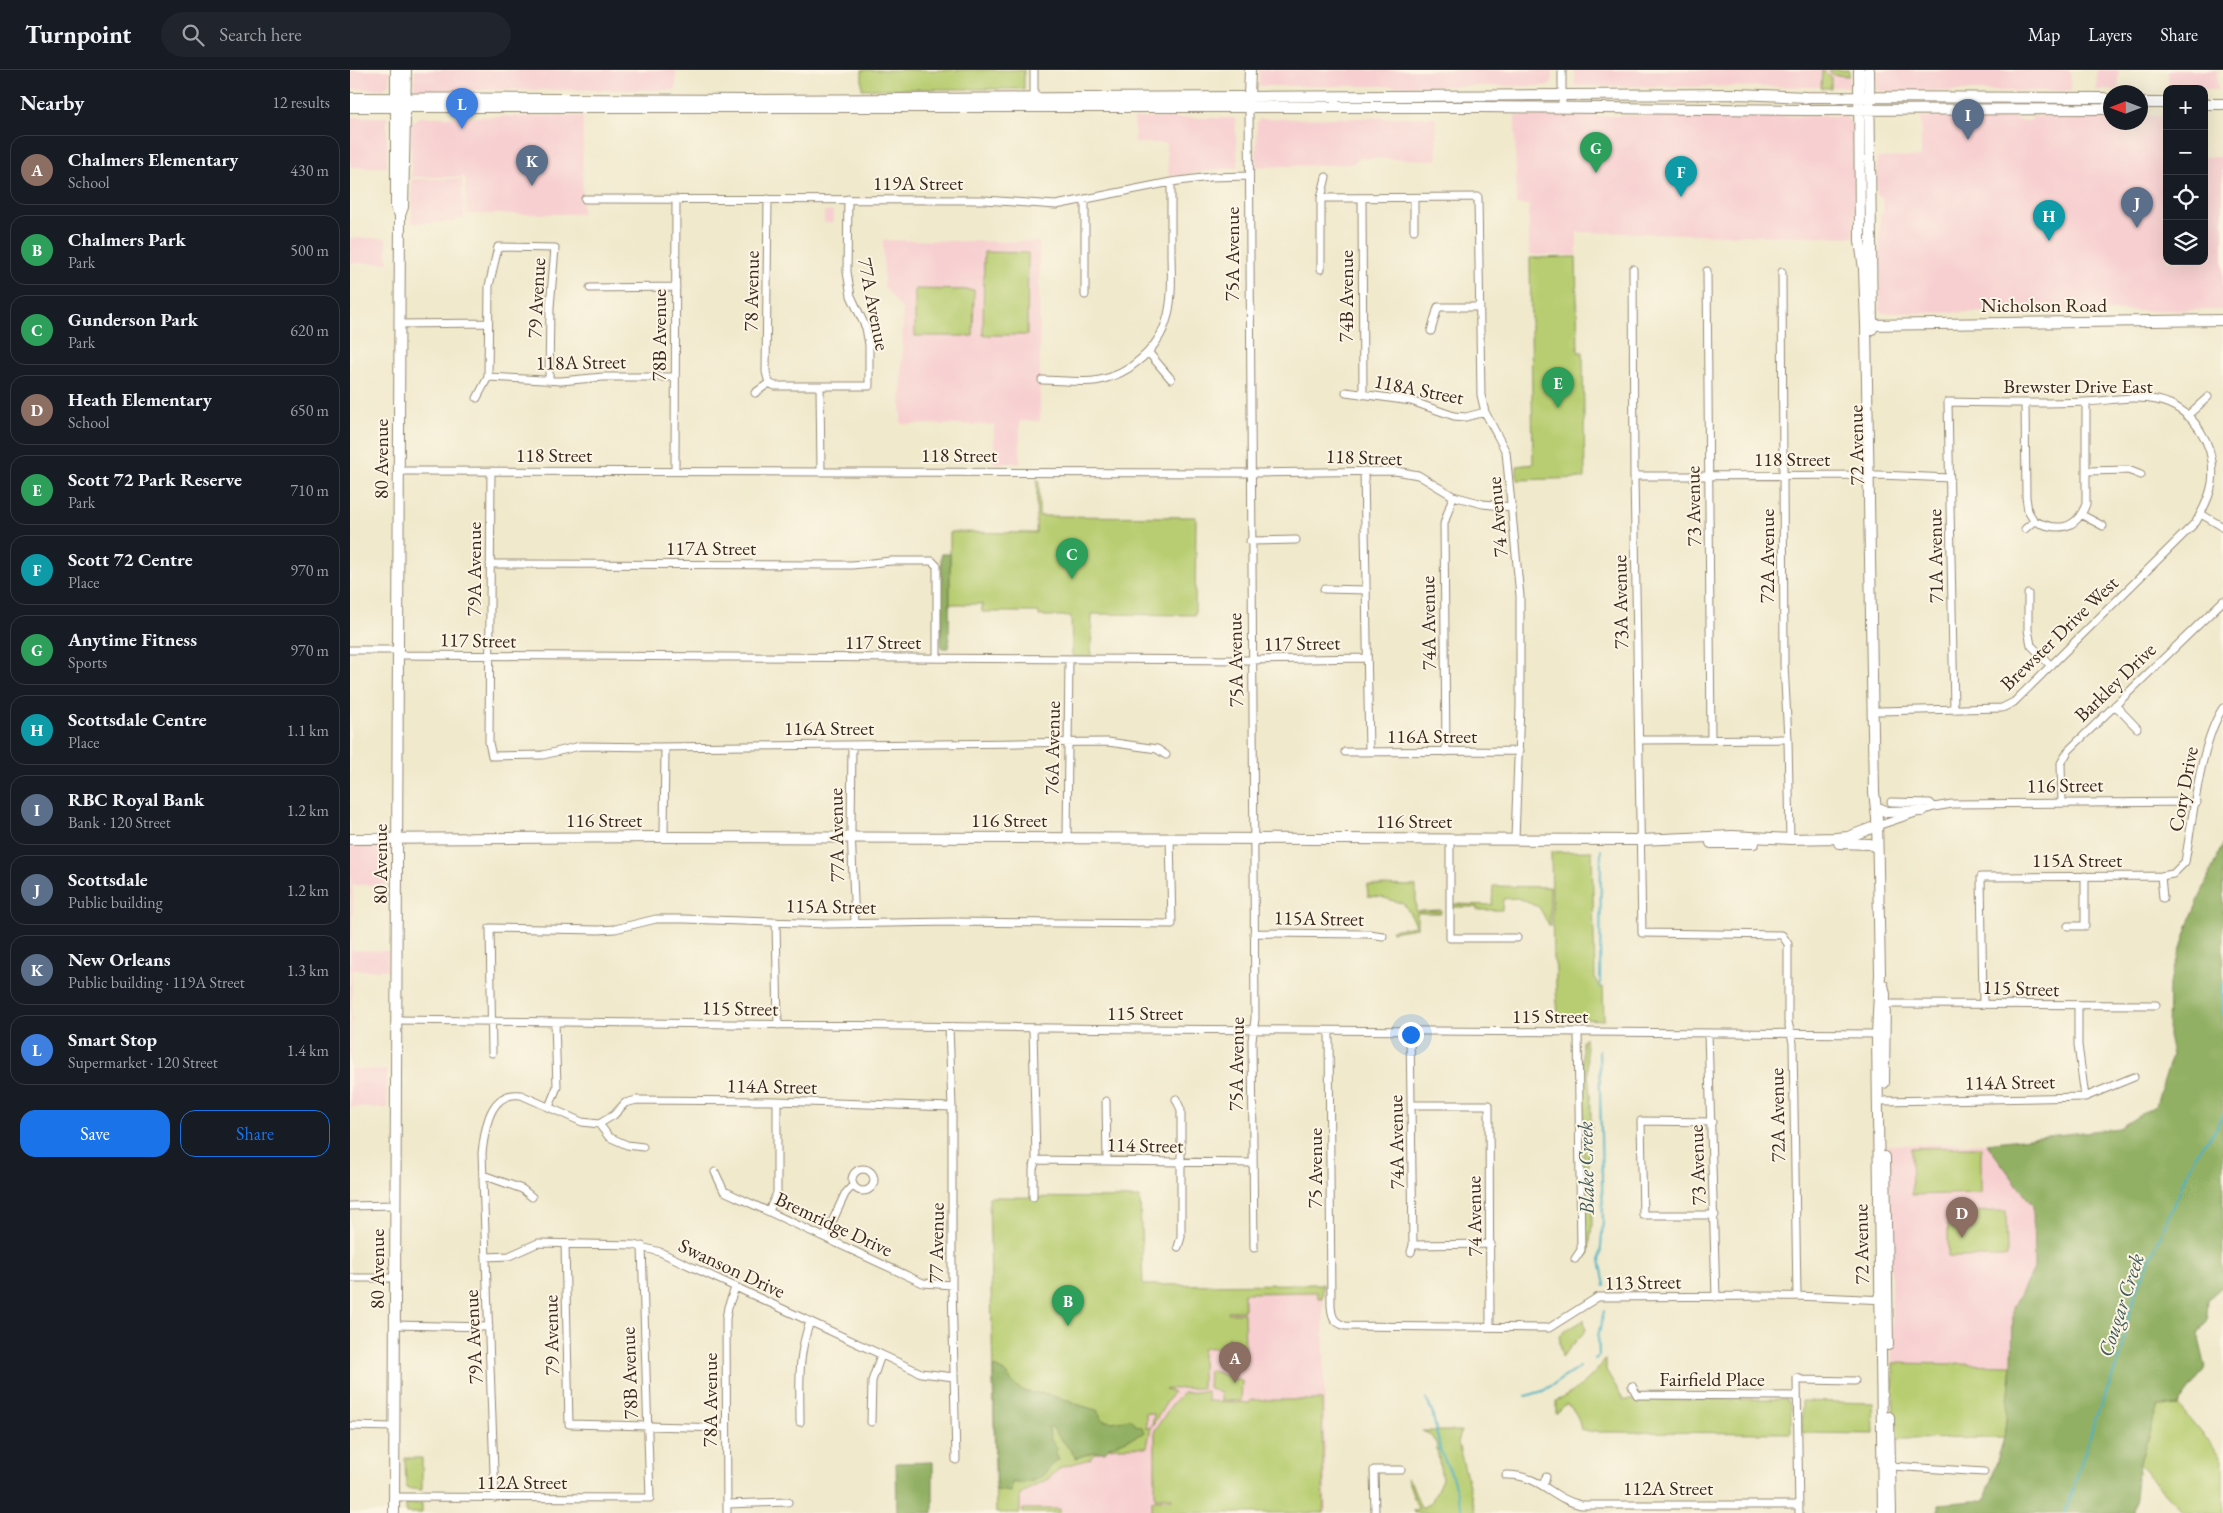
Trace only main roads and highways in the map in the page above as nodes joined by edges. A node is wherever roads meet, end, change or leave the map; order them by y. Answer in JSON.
{"nodes":[{"id":1,"x":396,"y":70,"type":"edge"},
{"id":2,"x":406,"y":70,"type":"edge"},
{"id":3,"x":1250,"y":70,"type":"edge"},
{"id":4,"x":1859,"y":70,"type":"edge"},
{"id":5,"x":1869,"y":70,"type":"edge"},
{"id":6,"x":1404,"y":95,"type":"junction"},
{"id":7,"x":1450,"y":95,"type":"junction"},
{"id":8,"x":1249,"y":96,"type":"junction"},
{"id":9,"x":1864,"y":97,"type":"junction"},
{"id":10,"x":350,"y":98,"type":"edge"},
{"id":11,"x":2103,"y":98,"type":"edge"},
{"id":12,"x":855,"y":99,"type":"junction"},
{"id":13,"x":1034,"y":102,"type":"junction"},
{"id":14,"x":400,"y":103,"type":"junction"},
{"id":15,"x":706,"y":103,"type":"junction"},
{"id":16,"x":2148,"y":103,"type":"edge"},
{"id":17,"x":2163,"y":103,"type":"edge"},
{"id":18,"x":2208,"y":104,"type":"edge"},
{"id":19,"x":2223,"y":104,"type":"edge"},
{"id":20,"x":350,"y":107,"type":"edge"},
{"id":21,"x":824,"y":107,"type":"junction"},
{"id":22,"x":1357,"y":107,"type":"junction"},
{"id":23,"x":1407,"y":107,"type":"junction"},
{"id":24,"x":2103,"y":109,"type":"edge"},
{"id":25,"x":1864,"y":110,"type":"junction"},
{"id":26,"x":1859,"y":191,"type":"junction"},
{"id":27,"x":1871,"y":237,"type":"junction"},
{"id":28,"x":2223,"y":320,"type":"edge"},
{"id":29,"x":1869,"y":324,"type":"junction"},
{"id":30,"x":1871,"y":475,"type":"junction"},
{"id":31,"x":1922,"y":811,"type":"road end"},
{"id":32,"x":1878,"y":818,"type":"junction"},
{"id":33,"x":350,"y":839,"type":"edge"},
{"id":34,"x":397,"y":839,"type":"junction"},
{"id":35,"x":1812,"y":839,"type":"junction"},
{"id":36,"x":1877,"y":848,"type":"junction"},
{"id":37,"x":1880,"y":974,"type":"junction"},
{"id":38,"x":1884,"y":1300,"type":"junction"},
{"id":39,"x":394,"y":1513,"type":"edge"},
{"id":40,"x":1883,"y":1513,"type":"edge"},
{"id":41,"x":1891,"y":1513,"type":"edge"}],
"edges":[{"from":1,"to":14,"type":"main road","name":"80 Avenue"},
{"from":2,"to":14,"type":"main road","name":"80 Avenue"},
{"from":3,"to":8,"type":"main road","name":"75A Avenue"},
{"from":4,"to":9,"type":"main road","name":"72 Avenue"},
{"from":5,"to":9,"type":"main road","name":"72 Avenue"},
{"from":6,"to":7,"type":"main road"},
{"from":6,"to":8,"type":"main road"},
{"from":6,"to":22,"type":"main road"},
{"from":7,"to":9,"type":"main road"},
{"from":7,"to":23,"type":"main road"},
{"from":8,"to":13,"type":"main road"},
{"from":9,"to":11,"type":"main road"},
{"from":9,"to":25,"type":"main road","name":"72 Avenue"},
{"from":10,"to":14,"type":"main road"},
{"from":12,"to":13,"type":"main road"},
{"from":12,"to":15,"type":"main road"},
{"from":12,"to":21,"type":"main road"},
{"from":13,"to":21,"type":"main road"},
{"from":13,"to":22,"type":"main road"},
{"from":14,"to":15,"type":"main road"},
{"from":14,"to":15,"type":"main road"},
{"from":14,"to":20,"type":"main road"},
{"from":14,"to":34,"type":"main road","name":"80 Avenue"},
{"from":15,"to":21,"type":"main road"},
{"from":16,"to":17,"type":"main road"},
{"from":18,"to":19,"type":"main road"},
{"from":22,"to":23,"type":"main road"},
{"from":23,"to":25,"type":"main road"},
{"from":24,"to":25,"type":"main road"},
{"from":25,"to":26,"type":"main road","name":"72 Avenue"},
{"from":25,"to":27,"type":"main road","name":"72 Avenue"},
{"from":26,"to":27,"type":"main road"},
{"from":26,"to":29,"type":"main road","name":"72 Avenue"},
{"from":27,"to":29,"type":"main road","name":"72 Avenue"},
{"from":28,"to":29,"type":"main road","name":"Nicholson Road"},
{"from":29,"to":30,"type":"main road","name":"72 Avenue"},
{"from":30,"to":32,"type":"main road","name":"72 Avenue"},
{"from":30,"to":32,"type":"main road","name":"72 Avenue"},
{"from":31,"to":32,"type":"main road"},
{"from":32,"to":35,"type":"main road","name":"116 Street"},
{"from":32,"to":36,"type":"main road","name":"72 Avenue"},
{"from":33,"to":34,"type":"main road","name":"116 Street"},
{"from":34,"to":35,"type":"main road","name":"116 Street"},
{"from":34,"to":39,"type":"main road","name":"80 Avenue"},
{"from":35,"to":36,"type":"main road"},
{"from":36,"to":37,"type":"main road","name":"72 Avenue"},
{"from":37,"to":38,"type":"main road","name":"72 Avenue"},
{"from":37,"to":38,"type":"main road","name":"72 Avenue"},
{"from":38,"to":40,"type":"main road","name":"72 Avenue"},
{"from":38,"to":41,"type":"main road","name":"72 Avenue"}]}
